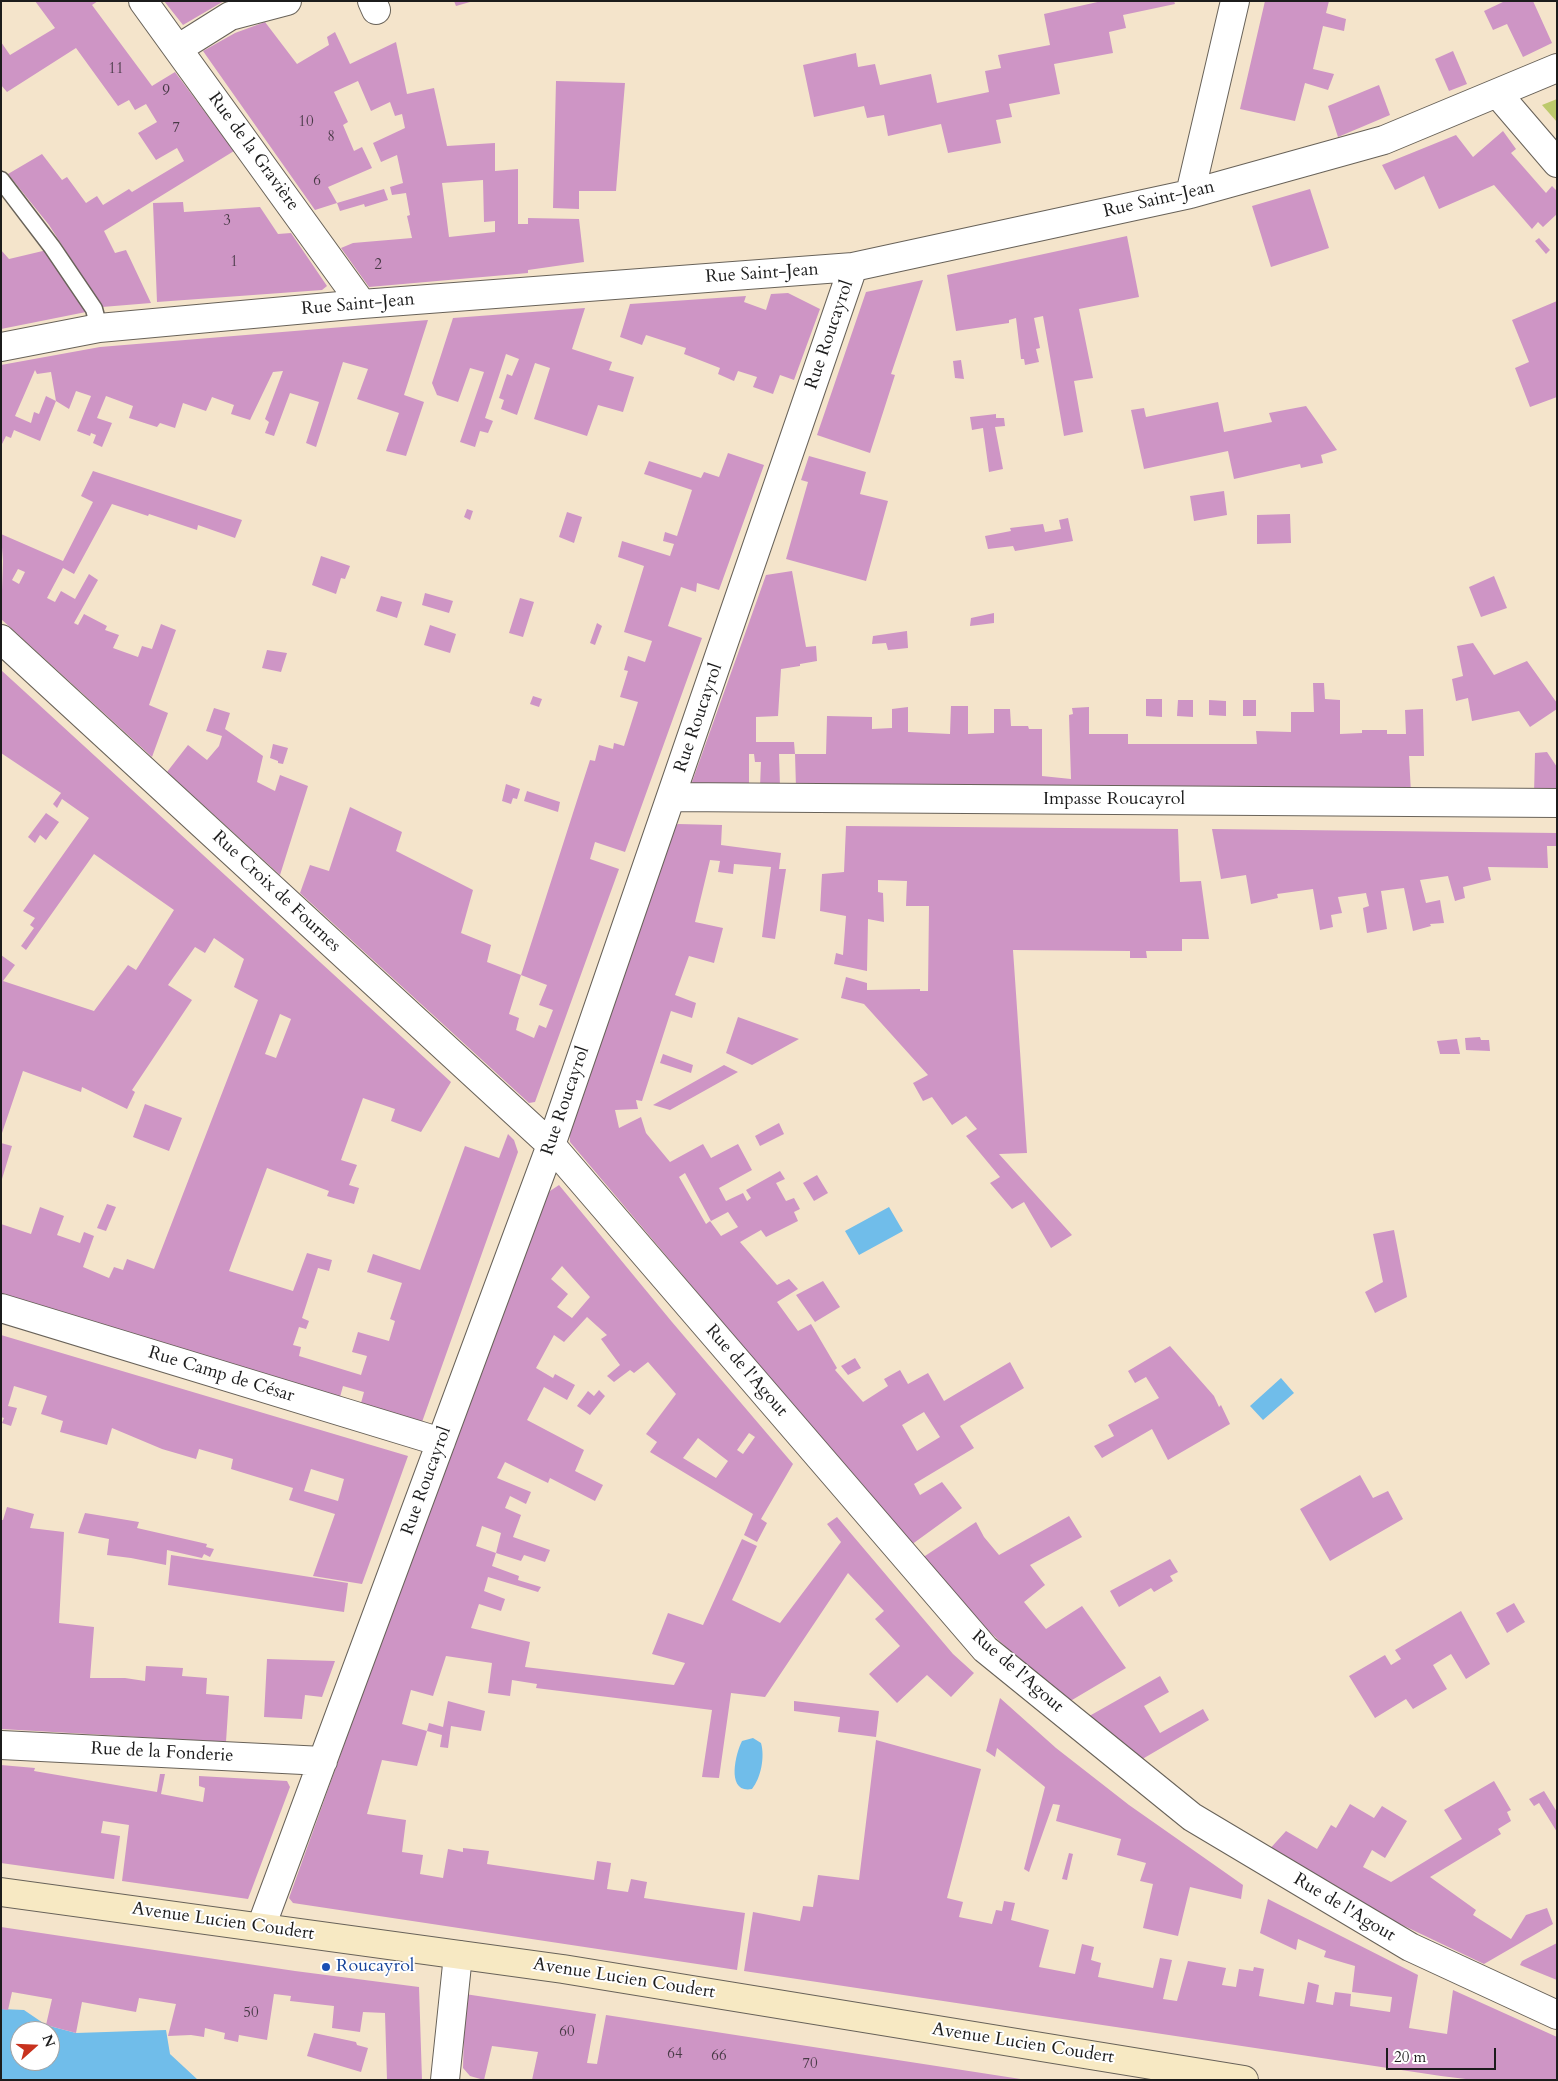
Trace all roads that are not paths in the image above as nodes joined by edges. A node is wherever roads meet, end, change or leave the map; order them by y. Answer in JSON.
{"nodes":[{"id":1,"x":143,"y":1,"type":"edge"},
{"id":2,"x":286,"y":1,"type":"edge"},
{"id":3,"x":1235,"y":1,"type":"edge"},
{"id":4,"x":179,"y":48,"type":"junction"},
{"id":5,"x":1557,"y":68,"type":"edge"},
{"id":6,"x":1497,"y":93,"type":"junction"},
{"id":7,"x":1557,"y":163,"type":"edge"},
{"id":8,"x":1,"y":180,"type":"edge"},
{"id":9,"x":1190,"y":194,"type":"junction"},
{"id":10,"x":854,"y":267,"type":"junction"},
{"id":11,"x":362,"y":304,"type":"junction"},
{"id":12,"x":99,"y":328,"type":"junction"},
{"id":13,"x":1,"y":347,"type":"edge"},
{"id":14,"x":1,"y":639,"type":"edge"},
{"id":15,"x":671,"y":797,"type":"junction"},
{"id":16,"x":1557,"y":803,"type":"edge"},
{"id":17,"x":551,"y":1145,"type":"junction"},
{"id":18,"x":1,"y":1308,"type":"edge"},
{"id":19,"x":441,"y":1442,"type":"junction"},
{"id":20,"x":1,"y":1744,"type":"edge"},
{"id":21,"x":323,"y":1761,"type":"junction"},
{"id":22,"x":1,"y":1892,"type":"edge"},
{"id":23,"x":261,"y":1927,"type":"junction"},
{"id":24,"x":458,"y":1954,"type":"junction"},
{"id":25,"x":1557,"y":2015,"type":"edge"},
{"id":26,"x":445,"y":2080,"type":"edge"},
{"id":27,"x":1244,"y":2080,"type":"edge"}],
"edges":[{"from":1,"to":4,"type":"street","name":"Rue de la Gravière"},
{"from":2,"to":4,"type":"street"},
{"from":3,"to":9,"type":"street"},
{"from":4,"to":11,"type":"street","name":"Rue de la Gravière"},
{"from":5,"to":6,"type":"street","name":"Rue Saint-Jean"},
{"from":6,"to":7,"type":"street"},
{"from":6,"to":9,"type":"street","name":"Rue Saint-Jean"},
{"from":8,"to":12,"type":"lane"},
{"from":9,"to":10,"type":"street","name":"Rue Saint-Jean"},
{"from":10,"to":11,"type":"street","name":"Rue Saint-Jean"},
{"from":10,"to":15,"type":"street","name":"Rue Roucayrol"},
{"from":11,"to":12,"type":"street","name":"Rue Saint-Jean"},
{"from":12,"to":13,"type":"street","name":"Rue Saint-Jean"},
{"from":14,"to":17,"type":"street","name":"Rue Croix de Fournes"},
{"from":15,"to":16,"type":"street","name":"Impasse Roucayrol"},
{"from":15,"to":17,"type":"street","name":"Rue Roucayrol"},
{"from":17,"to":19,"type":"street","name":"Rue Roucayrol"},
{"from":17,"to":25,"type":"street","name":"Rue de l'Agout"},
{"from":18,"to":19,"type":"street","name":"Rue Camp de César"},
{"from":19,"to":21,"type":"street","name":"Rue Roucayrol"},
{"from":20,"to":21,"type":"street","name":"Rue de la Fonderie"},
{"from":21,"to":23,"type":"street","name":"Rue Roucayrol"},
{"from":22,"to":23,"type":"main road","name":"Avenue Lucien Coudert"},
{"from":23,"to":24,"type":"main road","name":"Avenue Lucien Coudert"},
{"from":24,"to":26,"type":"street"},
{"from":24,"to":27,"type":"main road","name":"Avenue Lucien Coudert"}]}
